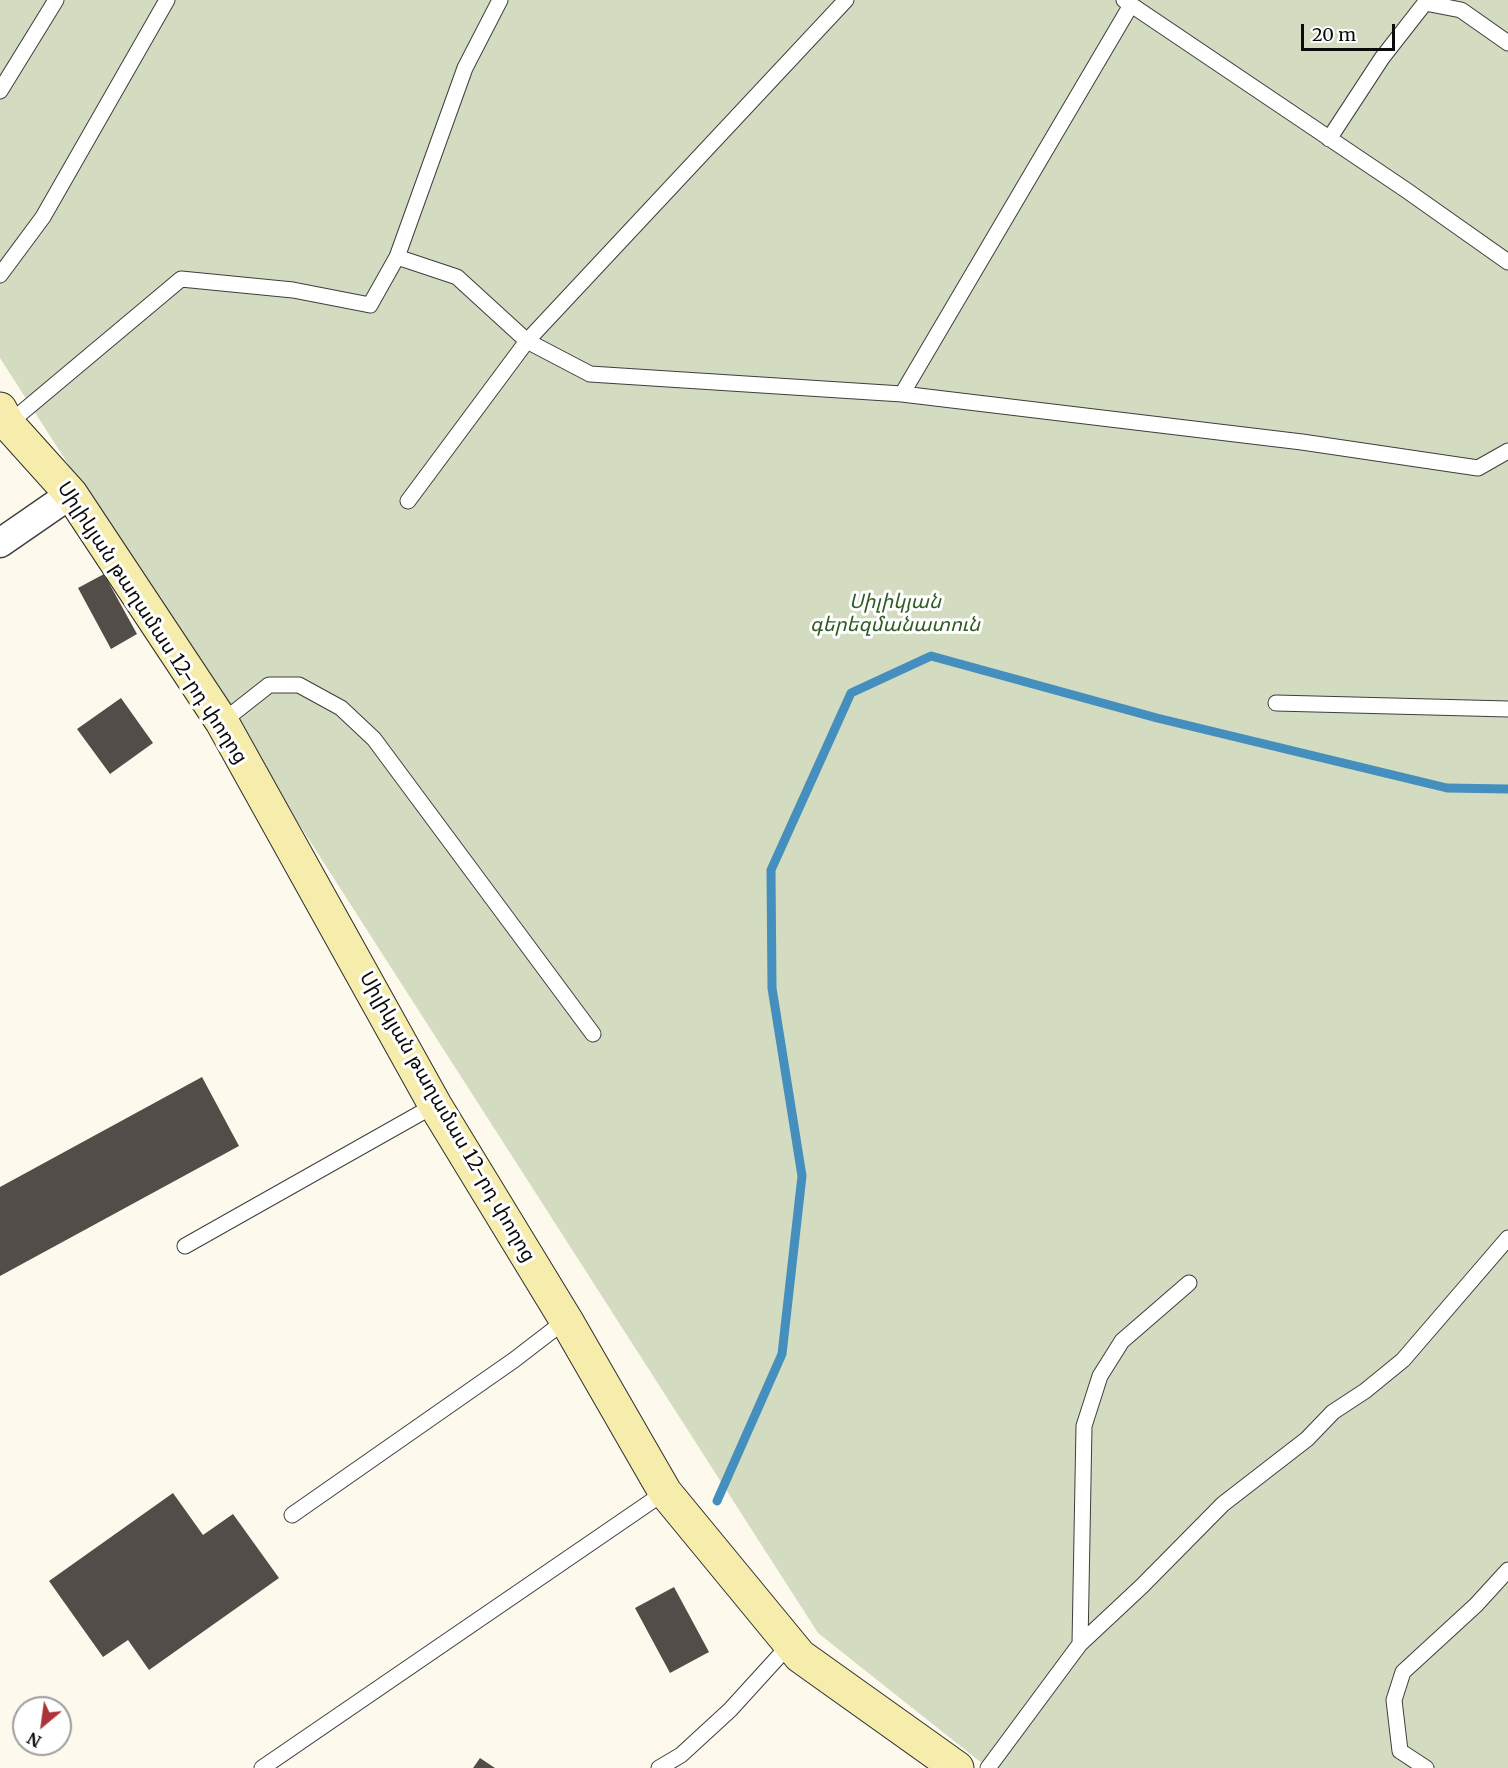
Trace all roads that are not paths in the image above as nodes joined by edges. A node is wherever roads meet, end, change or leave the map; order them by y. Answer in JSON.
{"nodes":[{"id":1,"x":56,"y":0,"type":"edge"},
{"id":2,"x":167,"y":0,"type":"edge"},
{"id":3,"x":500,"y":0,"type":"edge"},
{"id":4,"x":846,"y":0,"type":"edge"},
{"id":5,"x":1128,"y":2,"type":"edge"},
{"id":6,"x":1508,"y":43,"type":"edge"},
{"id":7,"x":0,"y":91,"type":"edge"},
{"id":8,"x":1329,"y":139,"type":"junction"},
{"id":9,"x":397,"y":257,"type":"junction"},
{"id":10,"x":1508,"y":262,"type":"edge"},
{"id":11,"x":0,"y":275,"type":"edge"},
{"id":12,"x":527,"y":341,"type":"junction"},
{"id":13,"x":902,"y":394,"type":"junction"},
{"id":14,"x":4,"y":416,"type":"edge"},
{"id":15,"x":1508,"y":451,"type":"edge"},
{"id":16,"x":71,"y":494,"type":"junction"},
{"id":17,"x":408,"y":501,"type":"dead end"},
{"id":18,"x":0,"y":543,"type":"edge"},
{"id":19,"x":1276,"y":703,"type":"dead end"},
{"id":20,"x":1508,"y":709,"type":"edge"},
{"id":21,"x":222,"y":722,"type":"junction"},
{"id":22,"x":593,"y":1034,"type":"dead end"},
{"id":23,"x":435,"y":1105,"type":"junction"},
{"id":24,"x":1508,"y":1238,"type":"edge"},
{"id":25,"x":185,"y":1246,"type":"dead end"},
{"id":26,"x":1189,"y":1283,"type":"dead end"},
{"id":27,"x":566,"y":1320,"type":"junction"},
{"id":28,"x":665,"y":1492,"type":"junction"},
{"id":29,"x":292,"y":1515,"type":"dead end"},
{"id":30,"x":1508,"y":1570,"type":"edge"},
{"id":31,"x":791,"y":1643,"type":"junction"},
{"id":32,"x":1080,"y":1644,"type":"junction"},
{"id":33,"x":262,"y":1768,"type":"edge"},
{"id":34,"x":659,"y":1768,"type":"edge"},
{"id":35,"x":957,"y":1768,"type":"edge"},
{"id":36,"x":988,"y":1768,"type":"edge"},
{"id":37,"x":1426,"y":1768,"type":"edge"}],
"edges":[{"from":1,"to":7,"type":"lane"},
{"from":2,"to":11,"type":"lane"},
{"from":3,"to":9,"type":"lane"},
{"from":4,"to":12,"type":"lane"},
{"from":5,"to":8,"type":"lane"},
{"from":5,"to":13,"type":"lane"},
{"from":6,"to":8,"type":"lane"},
{"from":8,"to":10,"type":"lane"},
{"from":9,"to":12,"type":"lane"},
{"from":9,"to":14,"type":"lane"},
{"from":12,"to":13,"type":"lane"},
{"from":12,"to":17,"type":"lane"},
{"from":13,"to":15,"type":"lane"},
{"from":14,"to":16,"type":"main road","name":"Սիլիկյան թաղամաս 12-րդ փողոց"},
{"from":16,"to":18,"type":"street"},
{"from":16,"to":21,"type":"main road","name":"Սիլիկյան թաղամաս 12-րդ փողոց"},
{"from":19,"to":20,"type":"lane"},
{"from":21,"to":22,"type":"lane"},
{"from":21,"to":23,"type":"main road","name":"Սիլիկյան թաղամաս 12-րդ փողոց"},
{"from":23,"to":25,"type":"lane"},
{"from":23,"to":27,"type":"main road","name":"Սիլիկյան թաղամաս 12-րդ փողոց"},
{"from":24,"to":32,"type":"lane"},
{"from":26,"to":32,"type":"lane"},
{"from":27,"to":28,"type":"main road","name":"Սիլիկյան թաղամաս 12-րդ փողոց"},
{"from":27,"to":29,"type":"lane"},
{"from":28,"to":31,"type":"main road","name":"Սիլիկյան թաղամաս 12-րդ փողոց"},
{"from":28,"to":33,"type":"lane"},
{"from":30,"to":37,"type":"lane"},
{"from":31,"to":34,"type":"lane"},
{"from":31,"to":35,"type":"main road","name":"Սիլիկյան թաղամաս 12-րդ փողոց"},
{"from":32,"to":36,"type":"lane"}]}
